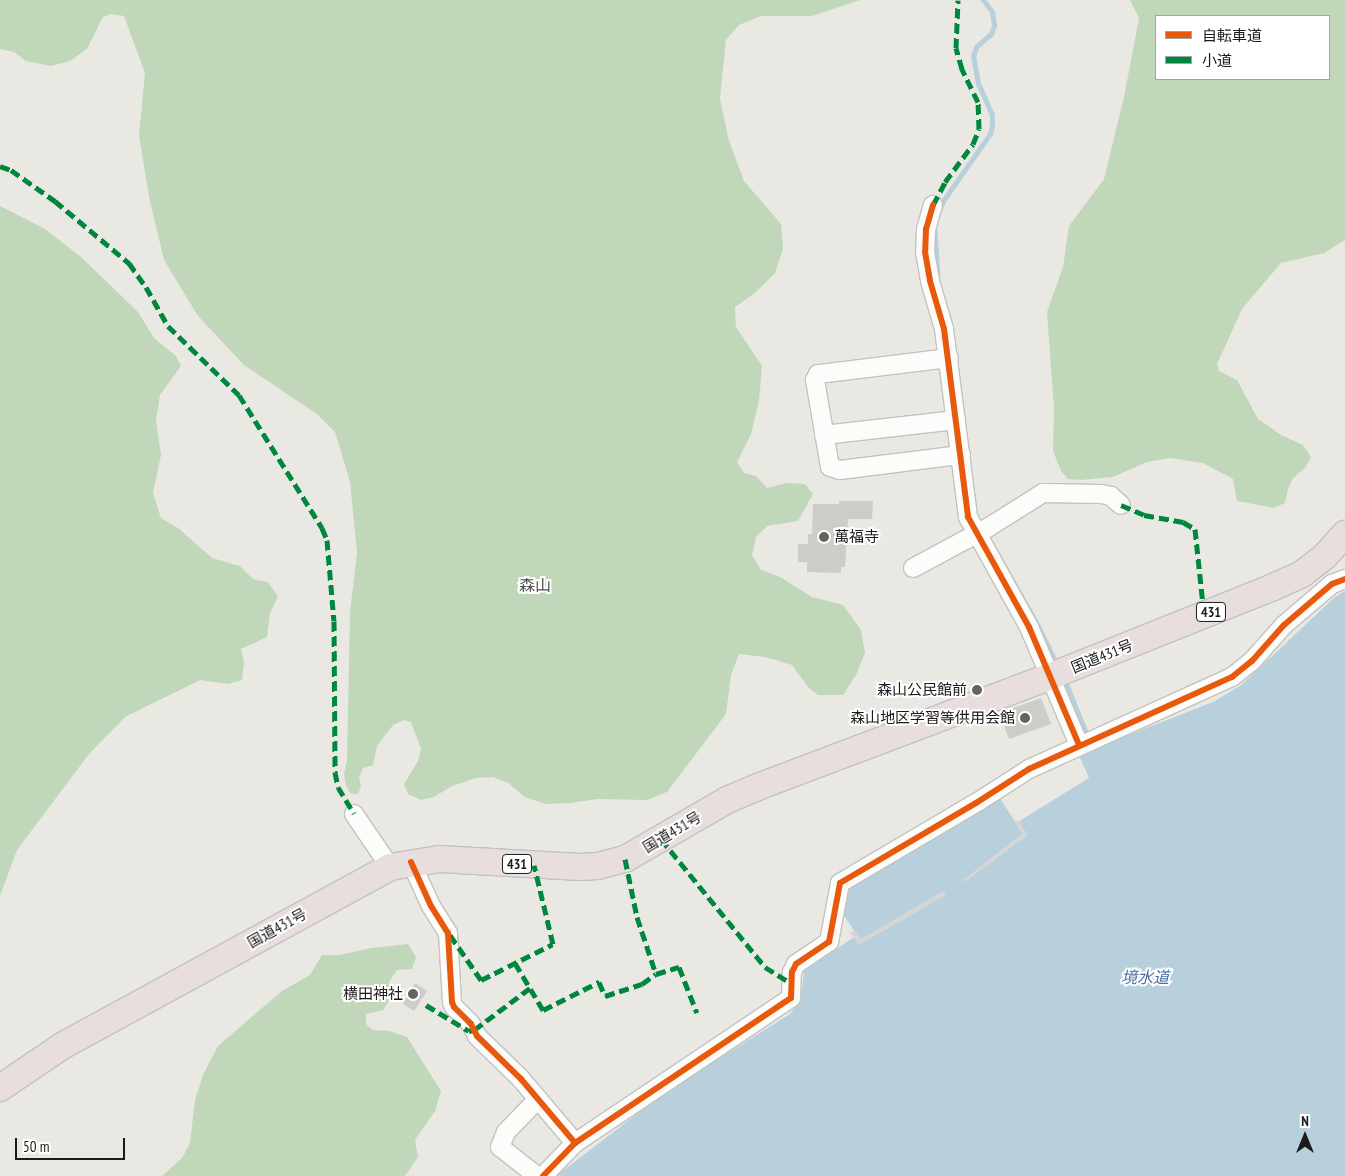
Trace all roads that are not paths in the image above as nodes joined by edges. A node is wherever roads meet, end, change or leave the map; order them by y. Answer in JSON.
{"nodes":[{"id":1,"x":933,"y":205,"type":"dead end"},
{"id":2,"x":949,"y":358,"type":"junction"},
{"id":3,"x":956,"y":420,"type":"junction"},
{"id":4,"x":824,"y":435,"type":"junction"},
{"id":5,"x":961,"y":455,"type":"junction"},
{"id":6,"x":1121,"y":505,"type":"dead end"},
{"id":7,"x":982,"y":530,"type":"junction"},
{"id":8,"x":1345,"y":534,"type":"edge"},
{"id":9,"x":913,"y":568,"type":"dead end"},
{"id":10,"x":1345,"y":579,"type":"edge"},
{"id":11,"x":1057,"y":674,"type":"junction"},
{"id":12,"x":1085,"y":742,"type":"junction"},
{"id":13,"x":354,"y":814,"type":"dead end"},
{"id":14,"x":400,"y":865,"type":"junction"},
{"id":15,"x":0,"y":1088,"type":"edge"},
{"id":16,"x":538,"y":1099,"type":"junction"},
{"id":17,"x":575,"y":1143,"type":"junction"},
{"id":18,"x":537,"y":1176,"type":"edge"},
{"id":19,"x":543,"y":1176,"type":"edge"}],
"edges":[{"from":1,"to":2,"type":"street"},
{"from":2,"to":3,"type":"street"},
{"from":2,"to":4,"type":"street"},
{"from":3,"to":4,"type":"street"},
{"from":3,"to":5,"type":"street"},
{"from":4,"to":5,"type":"street"},
{"from":5,"to":7,"type":"street"},
{"from":6,"to":7,"type":"street"},
{"from":7,"to":9,"type":"street"},
{"from":7,"to":11,"type":"street"},
{"from":8,"to":11,"type":"highway","name":"国道431号","number":"431"},
{"from":10,"to":12,"type":"street"},
{"from":11,"to":12,"type":"street"},
{"from":11,"to":14,"type":"highway","name":"国道431号","number":"431"},
{"from":12,"to":17,"type":"street"},
{"from":13,"to":14,"type":"street"},
{"from":14,"to":15,"type":"highway","name":"国道431号","number":"431"},
{"from":14,"to":16,"type":"street"},
{"from":16,"to":17,"type":"street"},
{"from":16,"to":18,"type":"street"},
{"from":17,"to":19,"type":"street"}]}
